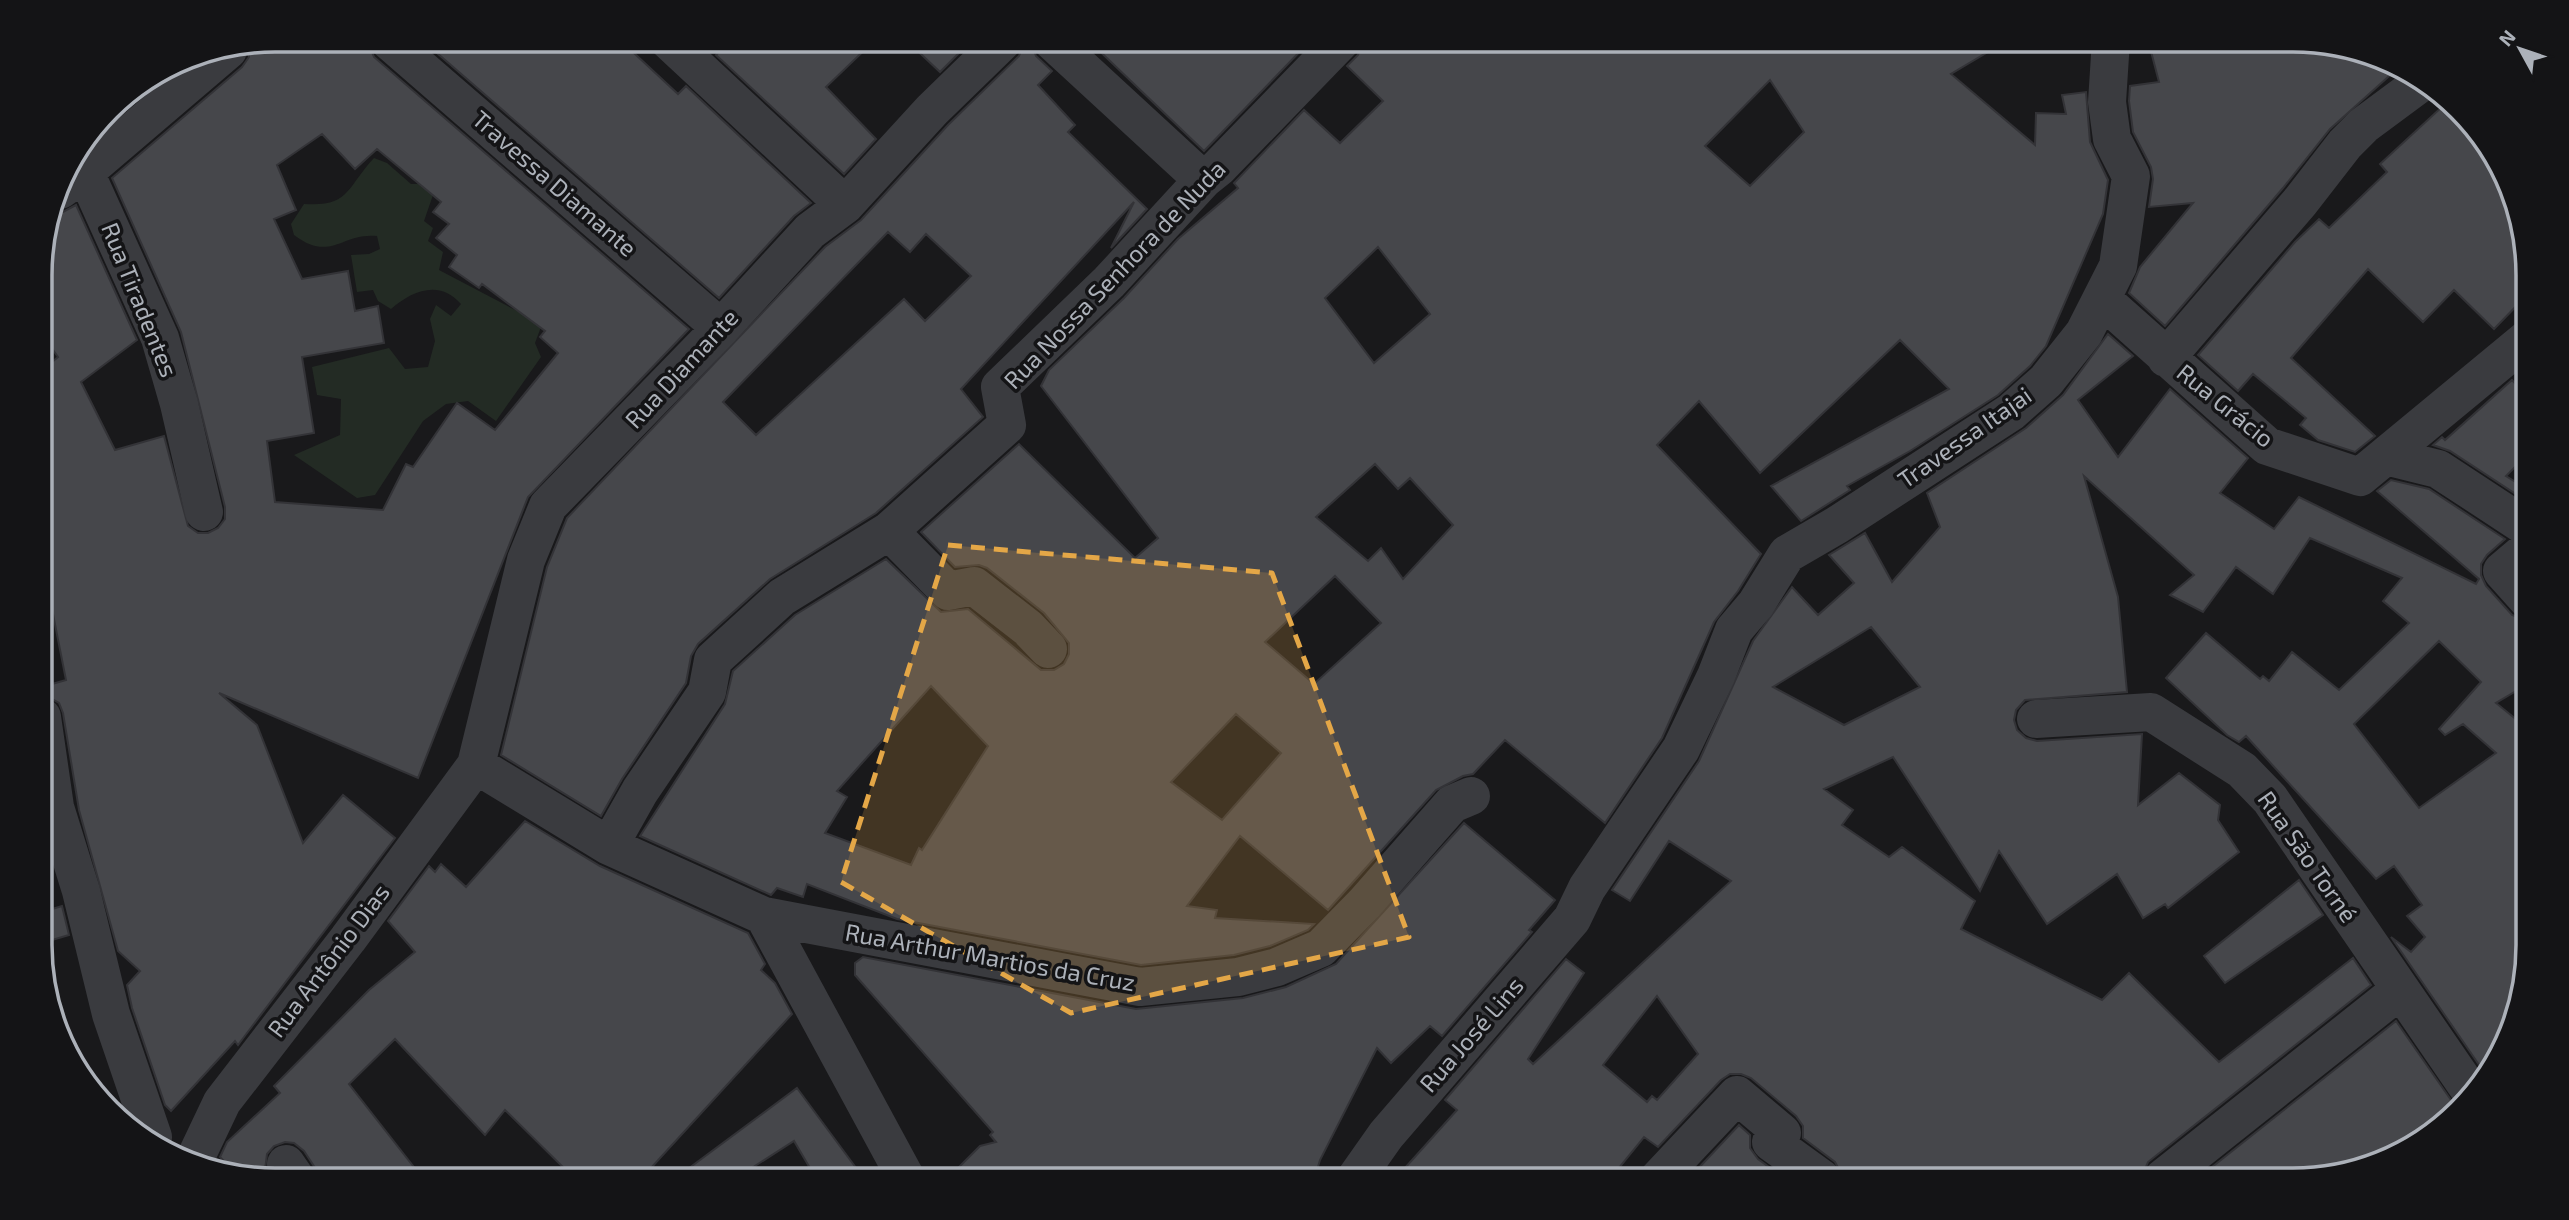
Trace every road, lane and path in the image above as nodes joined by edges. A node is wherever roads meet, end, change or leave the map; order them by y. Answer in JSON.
{"nodes":[{"id":1,"x":403,"y":53,"type":"edge"},
{"id":2,"x":682,"y":53,"type":"edge"},
{"id":3,"x":991,"y":53,"type":"edge"},
{"id":4,"x":1065,"y":53,"type":"edge"},
{"id":5,"x":1329,"y":53,"type":"edge"},
{"id":6,"x":2109,"y":53,"type":"edge"},
{"id":7,"x":215,"y":61,"type":"edge"},
{"id":8,"x":2414,"y":88,"type":"edge"},
{"id":9,"x":74,"y":179,"type":"edge"},
{"id":10,"x":1203,"y":180,"type":"junction"},
{"id":11,"x":73,"y":182,"type":"edge"},
{"id":12,"x":845,"y":205,"type":"junction"},
{"id":13,"x":2103,"y":300,"type":"junction"},
{"id":14,"x":721,"y":328,"type":"junction"},
{"id":15,"x":2516,"y":348,"type":"edge"},
{"id":16,"x":2166,"y":358,"type":"junction"},
{"id":17,"x":2386,"y":456,"type":"junction"},
{"id":18,"x":204,"y":512,"type":"dead end"},
{"id":19,"x":2516,"y":520,"type":"edge"},
{"id":20,"x":889,"y":531,"type":"junction"},
{"id":21,"x":2516,"y":559,"type":"edge"},
{"id":22,"x":2516,"y":587,"type":"edge"},
{"id":23,"x":1048,"y":649,"type":"dead end"},
{"id":24,"x":2036,"y":719,"type":"dead end"},
{"id":25,"x":476,"y":765,"type":"junction"},
{"id":26,"x":53,"y":793,"type":"edge"},
{"id":27,"x":1471,"y":796,"type":"dead end"},
{"id":28,"x":609,"y":846,"type":"junction"},
{"id":29,"x":1587,"y":888,"type":"joint"},
{"id":30,"x":764,"y":916,"type":"junction"},
{"id":31,"x":2400,"y":990,"type":"junction"},
{"id":32,"x":2466,"y":1085,"type":"edge"},
{"id":33,"x":150,"y":1128,"type":"edge"},
{"id":34,"x":197,"y":1154,"type":"edge"},
{"id":35,"x":1364,"y":1167,"type":"edge"},
{"id":36,"x":1670,"y":1167,"type":"edge"},
{"id":37,"x":1806,"y":1167,"type":"edge"},
{"id":38,"x":2177,"y":1167,"type":"edge"},
{"id":39,"x":900,"y":1168,"type":"edge"}],
"edges":[{"from":1,"to":14,"type":"street","name":"Travessa Diamante"},
{"from":2,"to":12,"type":"street"},
{"from":3,"to":12,"type":"street","name":"Rua Diamante"},
{"from":4,"to":10,"type":"street"},
{"from":5,"to":10,"type":"street","name":"Rua Nossa Senhora de Nuda"},
{"from":6,"to":13,"type":"street","name":"Travessa Itajai"},
{"from":7,"to":9,"type":"street"},
{"from":8,"to":16,"type":"street"},
{"from":10,"to":20,"type":"street","name":"Rua Nossa Senhora de Nuda"},
{"from":11,"to":18,"type":"street","name":"Rua Tiradentes"},
{"from":12,"to":14,"type":"street","name":"Rua Diamante"},
{"from":13,"to":16,"type":"street","name":"Rua Grácio"},
{"from":13,"to":29,"type":"street","name":"Travessa Itajai"},
{"from":14,"to":25,"type":"street","name":"Rua Diamante"},
{"from":15,"to":17,"type":"street","name":"Rua Grácio"},
{"from":16,"to":17,"type":"street","name":"Rua Grácio"},
{"from":17,"to":19,"type":"street"},
{"from":20,"to":23,"type":"street"},
{"from":20,"to":28,"type":"street","name":"Rua Nossa Senhora de Nuda"},
{"from":21,"to":22,"type":"street"},
{"from":24,"to":31,"type":"street","name":"Rua São Torné"},
{"from":25,"to":28,"type":"street","name":"Rua Arthur Martios da Cruz"},
{"from":25,"to":34,"type":"street","name":"Rua Antônio Dias"},
{"from":26,"to":33,"type":"street"},
{"from":27,"to":30,"type":"street","name":"Rua Arthur Martios da Cruz"},
{"from":28,"to":30,"type":"street","name":"Rua Arthur Martios da Cruz"},
{"from":29,"to":35,"type":"street","name":"Rua José Lins"},
{"from":30,"to":39,"type":"street"},
{"from":31,"to":32,"type":"street","name":"Rua São Torné"},
{"from":31,"to":38,"type":"street"},
{"from":36,"to":37,"type":"street"}]}
